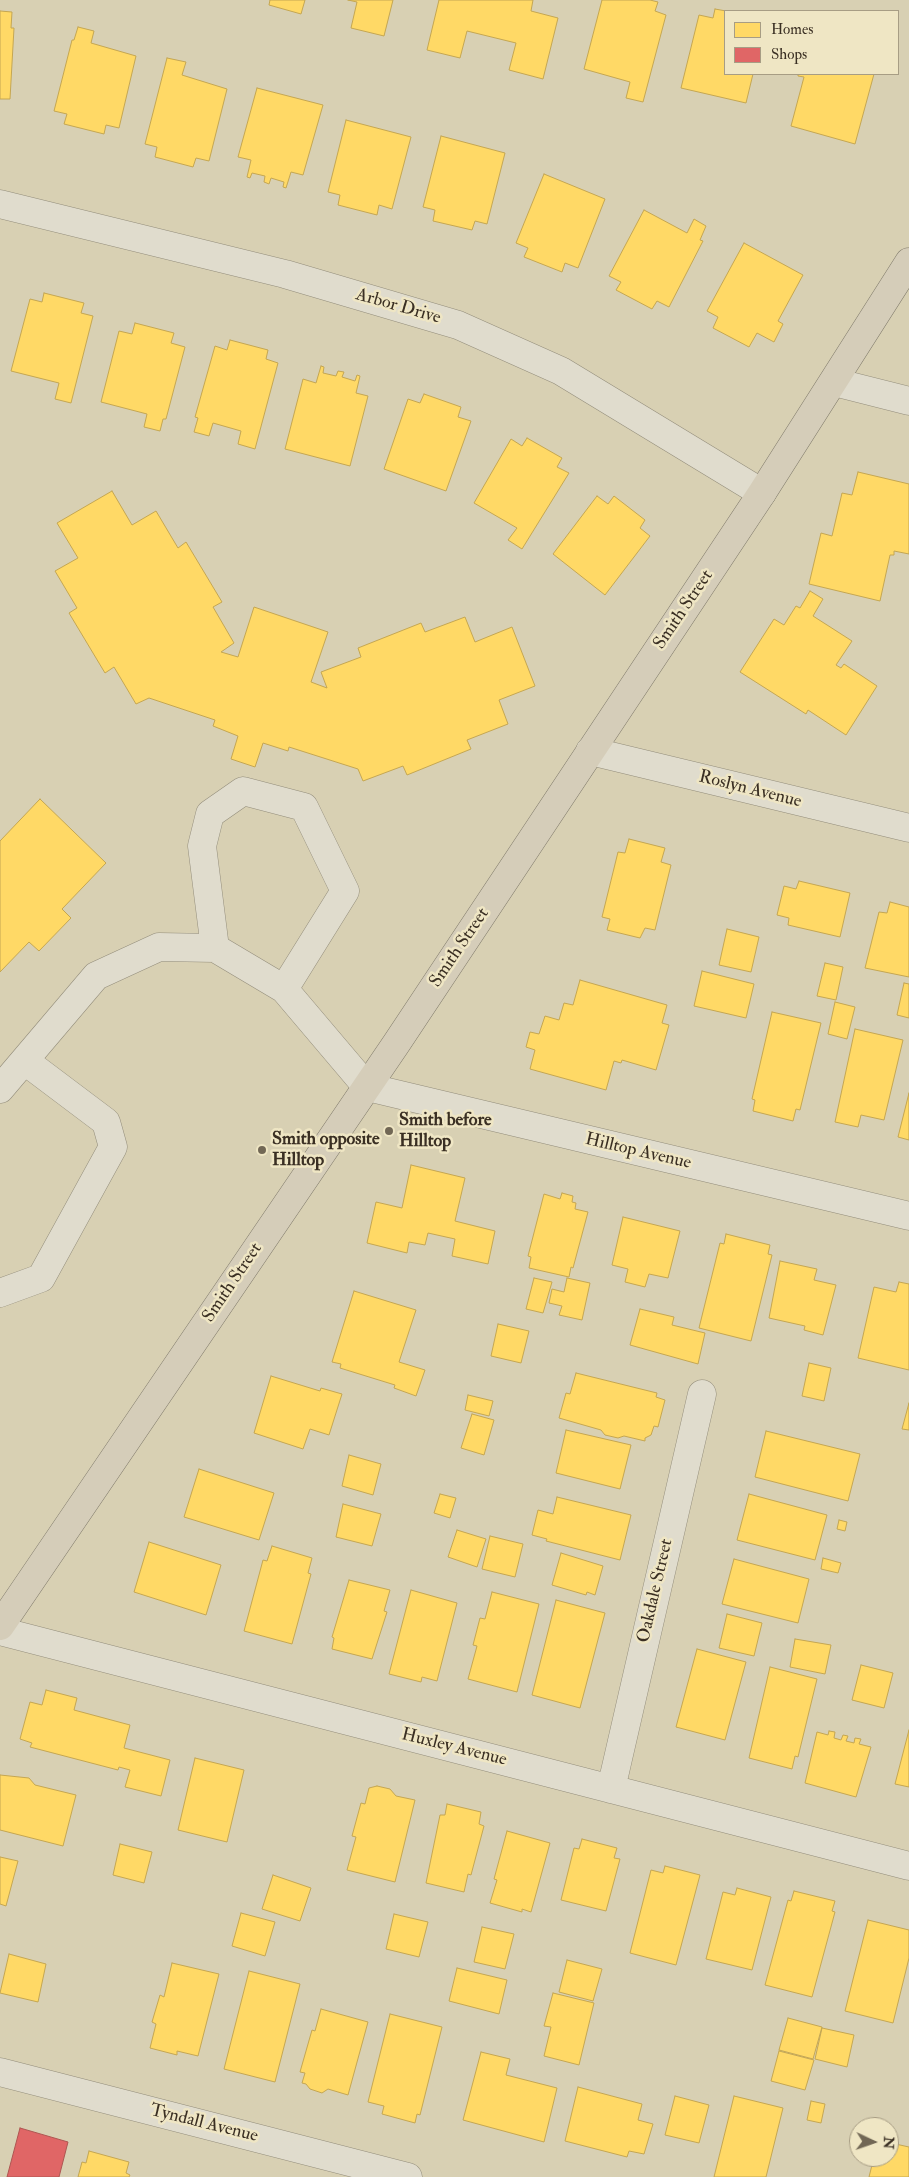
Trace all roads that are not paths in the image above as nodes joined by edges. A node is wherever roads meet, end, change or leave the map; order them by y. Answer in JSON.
{"nodes":[{"id":1,"x":0,"y":204,"type":"edge"},
{"id":2,"x":909,"y":262,"type":"edge"},
{"id":3,"x":834,"y":382,"type":"junction"},
{"id":4,"x":909,"y":400,"type":"edge"},
{"id":5,"x":762,"y":493,"type":"junction"},
{"id":6,"x":590,"y":751,"type":"junction"},
{"id":7,"x":909,"y":828,"type":"edge"},
{"id":8,"x":215,"y":948,"type":"junction"},
{"id":9,"x":284,"y":989,"type":"junction"},
{"id":10,"x":25,"y":1061,"type":"junction"},
{"id":11,"x":367,"y":1087,"type":"junction"},
{"id":12,"x":0,"y":1089,"type":"edge"},
{"id":13,"x":909,"y":1216,"type":"edge"},
{"id":14,"x":0,"y":1293,"type":"edge"},
{"id":15,"x":702,"y":1394,"type":"dead end"},
{"id":16,"x":0,"y":1626,"type":"edge"},
{"id":17,"x":0,"y":1631,"type":"edge"},
{"id":18,"x":611,"y":1789,"type":"junction"},
{"id":19,"x":909,"y":1866,"type":"edge"},
{"id":20,"x":0,"y":2072,"type":"edge"},
{"id":21,"x":408,"y":2177,"type":"edge"}],
"edges":[{"from":1,"to":5,"type":"street","name":"Arbor Drive"},
{"from":2,"to":3,"type":"main road","name":"Smith Street"},
{"from":3,"to":4,"type":"street"},
{"from":3,"to":5,"type":"main road","name":"Smith Street"},
{"from":5,"to":6,"type":"main road","name":"Smith Street"},
{"from":6,"to":7,"type":"street","name":"Roslyn Avenue"},
{"from":6,"to":11,"type":"main road","name":"Smith Street"},
{"from":8,"to":9,"type":"street"},
{"from":8,"to":9,"type":"street"},
{"from":8,"to":10,"type":"street"},
{"from":9,"to":11,"type":"street"},
{"from":10,"to":12,"type":"street"},
{"from":10,"to":14,"type":"street"},
{"from":11,"to":13,"type":"street","name":"Hilltop Avenue"},
{"from":11,"to":16,"type":"main road","name":"Smith Street"},
{"from":15,"to":18,"type":"street","name":"Oakdale Street"},
{"from":17,"to":18,"type":"street","name":"Huxley Avenue"},
{"from":18,"to":19,"type":"street","name":"Huxley Avenue"},
{"from":20,"to":21,"type":"street","name":"Tyndall Avenue"}]}
